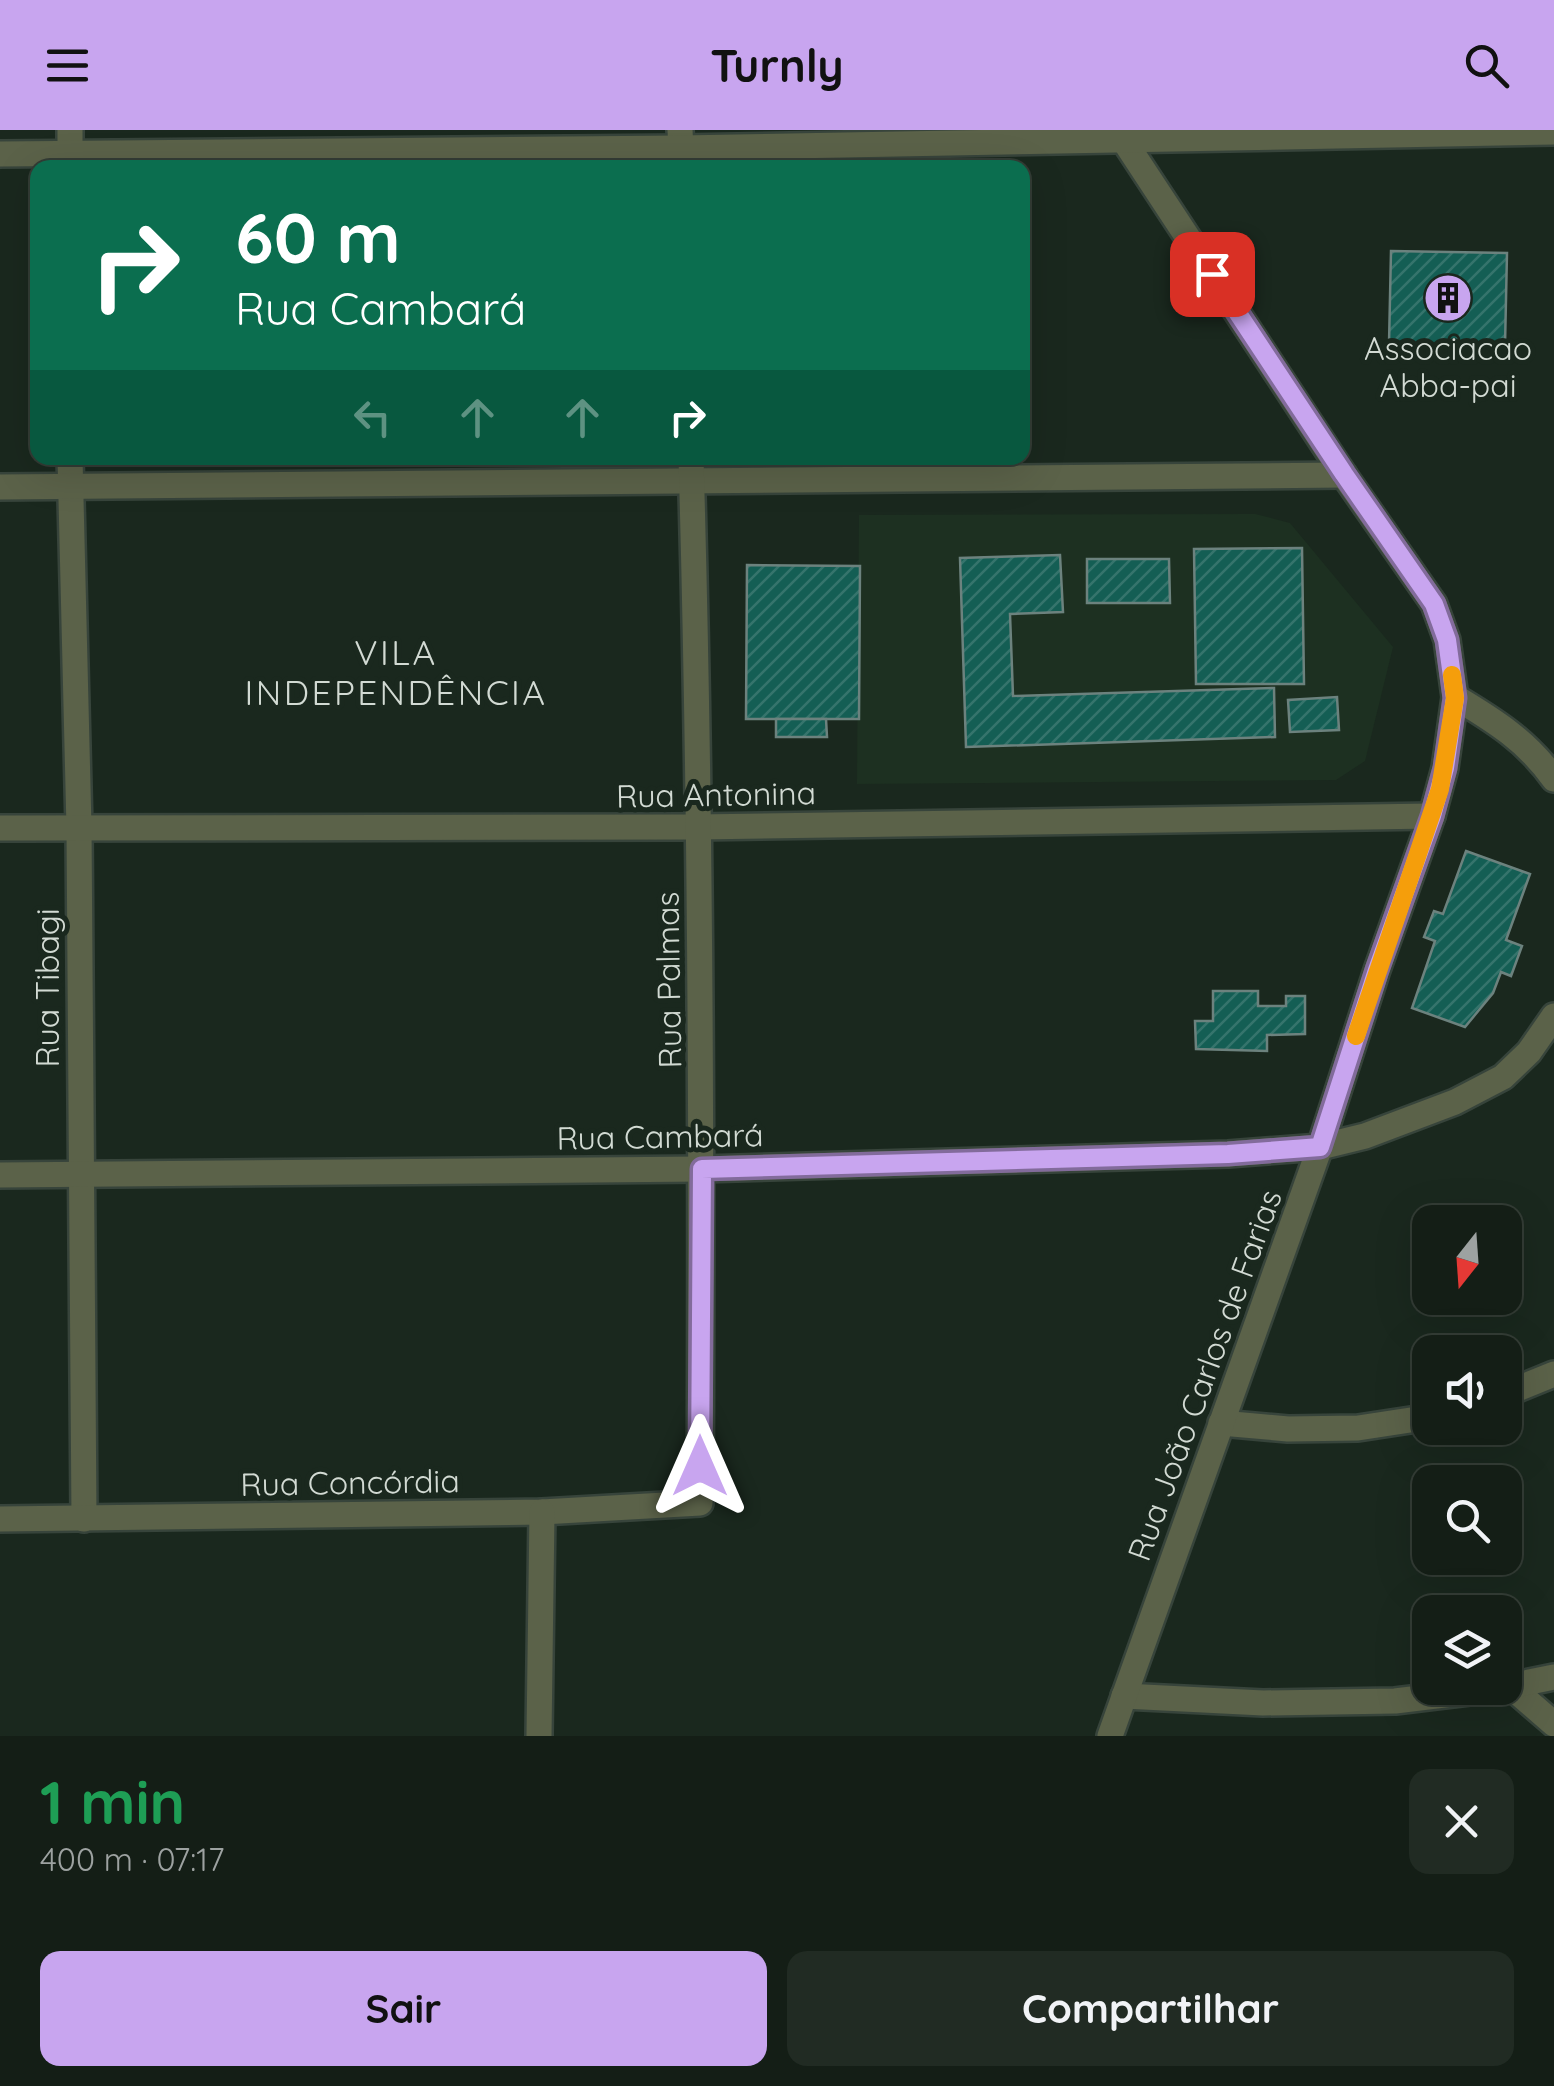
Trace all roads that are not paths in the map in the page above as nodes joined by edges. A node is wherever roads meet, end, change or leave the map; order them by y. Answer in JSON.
{"nodes":[{"id":1,"x":1501,"y":132,"type":"edge"},
{"id":2,"x":1554,"y":132,"type":"edge"},
{"id":3,"x":1380,"y":133,"type":"edge"},
{"id":4,"x":1121,"y":136,"type":"edge"},
{"id":5,"x":681,"y":148,"type":"edge"},
{"id":6,"x":70,"y":151,"type":"edge"},
{"id":7,"x":0,"y":154,"type":"edge"},
{"id":8,"x":70,"y":465,"type":"edge"},
{"id":9,"x":691,"y":469,"type":"edge"},
{"id":10,"x":1344,"y":474,"type":"junction"},
{"id":11,"x":70,"y":486,"type":"junction"},
{"id":12,"x":0,"y":487,"type":"edge"},
{"id":13,"x":1455,"y":698,"type":"junction"},
{"id":14,"x":1554,"y":779,"type":"edge"},
{"id":15,"x":1432,"y":816,"type":"junction"},
{"id":16,"x":698,"y":827,"type":"junction"},
{"id":17,"x":0,"y":828,"type":"edge"},
{"id":18,"x":78,"y":828,"type":"junction"},
{"id":19,"x":1554,"y":1016,"type":"edge"},
{"id":20,"x":1320,"y":1147,"type":"junction"},
{"id":21,"x":702,"y":1169,"type":"junction"},
{"id":22,"x":80,"y":1174,"type":"junction"},
{"id":23,"x":0,"y":1175,"type":"edge"},
{"id":24,"x":1554,"y":1374,"type":"edge"},
{"id":25,"x":1522,"y":1387,"type":"edge"},
{"id":26,"x":1412,"y":1420,"type":"edge"},
{"id":27,"x":1221,"y":1422,"type":"junction"},
{"id":28,"x":700,"y":1503,"type":"joint"},
{"id":29,"x":542,"y":1512,"type":"junction"},
{"id":30,"x":84,"y":1518,"type":"junction"},
{"id":31,"x":0,"y":1519,"type":"edge"},
{"id":32,"x":1554,"y":1677,"type":"edge"},
{"id":33,"x":1522,"y":1684,"type":"edge"},
{"id":34,"x":1124,"y":1696,"type":"junction"},
{"id":35,"x":1412,"y":1699,"type":"edge"},
{"id":36,"x":1522,"y":1700,"type":"edge"},
{"id":37,"x":1554,"y":1724,"type":"edge"},
{"id":38,"x":539,"y":1736,"type":"edge"},
{"id":39,"x":1110,"y":1736,"type":"edge"}],
"edges":[{"from":1,"to":2,"type":"street"},
{"from":1,"to":3,"type":"street"},
{"from":3,"to":4,"type":"street"},
{"from":4,"to":5,"type":"street"},
{"from":4,"to":10,"type":"street","name":"Rua João Carlos de Farias"},
{"from":5,"to":6,"type":"street"},
{"from":6,"to":7,"type":"street"},
{"from":8,"to":11,"type":"street","name":"Rua Tibagi"},
{"from":9,"to":10,"type":"street"},
{"from":9,"to":11,"type":"street"},
{"from":9,"to":16,"type":"street","name":"Rua Palmas"},
{"from":10,"to":13,"type":"street","name":"Rua João Carlos de Farias"},
{"from":11,"to":12,"type":"street"},
{"from":11,"to":18,"type":"street","name":"Rua Tibagi"},
{"from":13,"to":14,"type":"street"},
{"from":13,"to":15,"type":"street","name":"Rua João Carlos de Farias"},
{"from":15,"to":16,"type":"street","name":"Rua Antonina"},
{"from":15,"to":20,"type":"street","name":"Rua João Carlos de Farias"},
{"from":16,"to":18,"type":"street","name":"Rua Antonina"},
{"from":16,"to":21,"type":"street","name":"Rua Palmas"},
{"from":17,"to":18,"type":"street","name":"Rua Antonina"},
{"from":18,"to":22,"type":"street","name":"Rua Tibagi"},
{"from":19,"to":20,"type":"street","name":"Rua Cambará"},
{"from":20,"to":21,"type":"street","name":"Rua Cambará"},
{"from":20,"to":27,"type":"street","name":"Rua João Carlos de Farias"},
{"from":21,"to":22,"type":"street","name":"Rua Cambará"},
{"from":21,"to":28,"type":"street","name":"Rua Palmas"},
{"from":22,"to":23,"type":"street","name":"Rua Cambará"},
{"from":22,"to":30,"type":"street","name":"Rua Tibagi"},
{"from":24,"to":25,"type":"street"},
{"from":26,"to":27,"type":"street"},
{"from":27,"to":34,"type":"street","name":"Rua João Carlos de Farias"},
{"from":28,"to":29,"type":"street","name":"Rua Concórdia"},
{"from":29,"to":30,"type":"street","name":"Rua Concórdia"},
{"from":29,"to":38,"type":"street"},
{"from":30,"to":31,"type":"street","name":"Rua Concórdia"},
{"from":32,"to":33,"type":"street"},
{"from":34,"to":35,"type":"street"},
{"from":34,"to":39,"type":"street","name":"Rua João Carlos de Farias"},
{"from":36,"to":37,"type":"street"}]}
